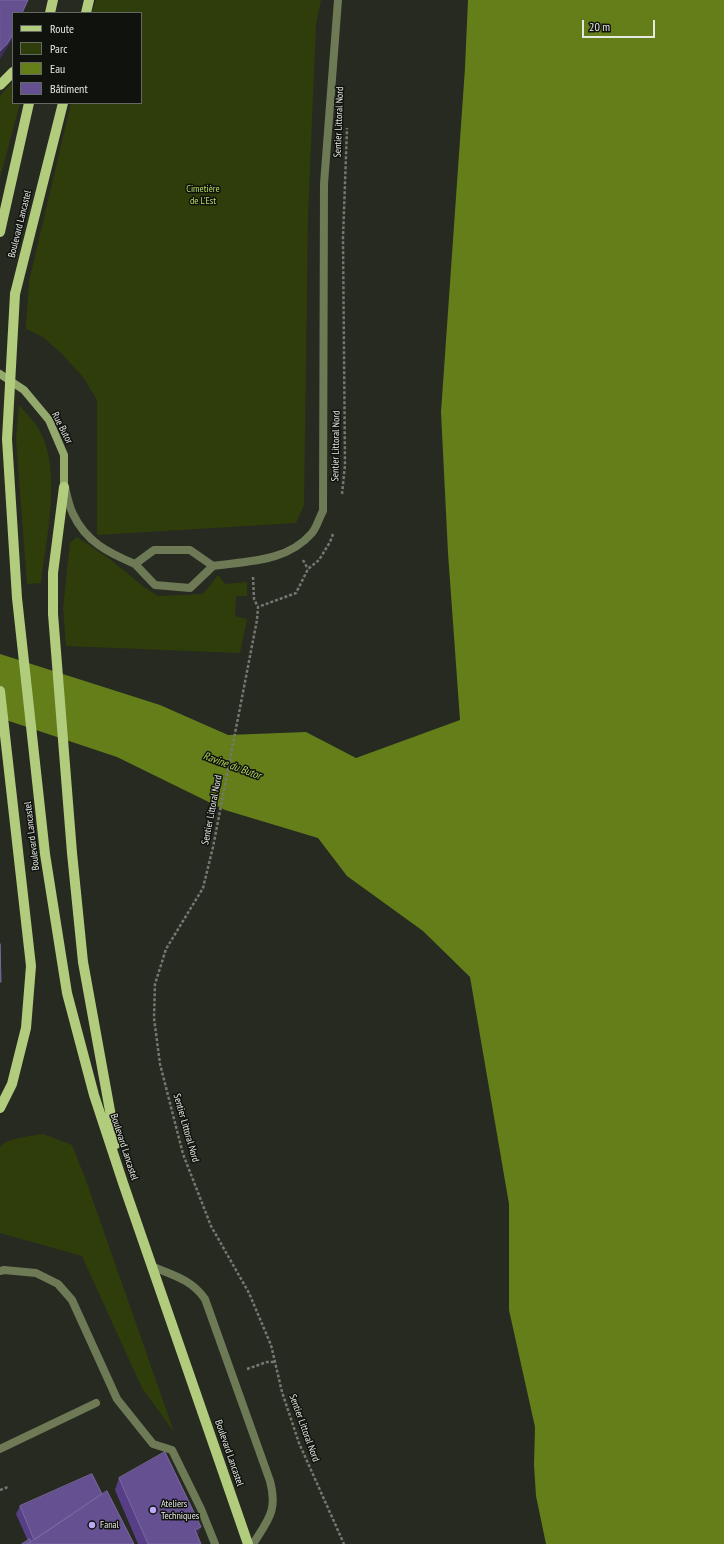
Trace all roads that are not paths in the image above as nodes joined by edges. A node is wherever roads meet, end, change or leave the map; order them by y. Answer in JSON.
{"nodes":[{"id":1,"x":53,"y":0,"type":"edge"},
{"id":2,"x":89,"y":0,"type":"edge"},
{"id":3,"x":338,"y":0,"type":"edge"},
{"id":4,"x":50,"y":12,"type":"edge"},
{"id":5,"x":86,"y":12,"type":"edge"},
{"id":6,"x":12,"y":73,"type":"edge"},
{"id":7,"x":0,"y":85,"type":"edge"},
{"id":8,"x":29,"y":104,"type":"edge"},
{"id":9,"x":63,"y":104,"type":"edge"},
{"id":10,"x":0,"y":232,"type":"edge"},
{"id":11,"x":0,"y":374,"type":"edge"},
{"id":12,"x":64,"y":486,"type":"junction"},
{"id":13,"x":135,"y":564,"type":"junction"},
{"id":14,"x":212,"y":566,"type":"junction"},
{"id":15,"x":0,"y":691,"type":"edge"},
{"id":16,"x":0,"y":1108,"type":"edge"},
{"id":17,"x":123,"y":1183,"type":"junction"},
{"id":18,"x":151,"y":1266,"type":"junction"},
{"id":19,"x":0,"y":1271,"type":"edge"},
{"id":20,"x":96,"y":1404,"type":"dead end"},
{"id":21,"x":0,"y":1449,"type":"edge"},
{"id":22,"x":215,"y":1544,"type":"edge"},
{"id":23,"x":248,"y":1544,"type":"edge"},
{"id":24,"x":253,"y":1544,"type":"edge"}],
"edges":[{"from":1,"to":4,"type":"main road"},
{"from":2,"to":5,"type":"main road"},
{"from":3,"to":14,"type":"street"},
{"from":6,"to":7,"type":"main road"},
{"from":8,"to":10,"type":"main road","name":"Boulevard Lancastel"},
{"from":9,"to":17,"type":"main road","name":"Boulevard Lancastel","bridge":true},
{"from":11,"to":12,"type":"main road","name":"Rue Butor"},
{"from":12,"to":13,"type":"street"},
{"from":12,"to":17,"type":"main road"},
{"from":13,"to":14,"type":"street"},
{"from":13,"to":14,"type":"street"},
{"from":15,"to":16,"type":"main road","name":"Boulevard Lancastel"},
{"from":17,"to":18,"type":"main road","name":"Boulevard Lancastel"},
{"from":18,"to":23,"type":"main road","name":"Boulevard Lancastel"},
{"from":18,"to":24,"type":"street"},
{"from":19,"to":22,"type":"street"},
{"from":20,"to":21,"type":"street"}]}
